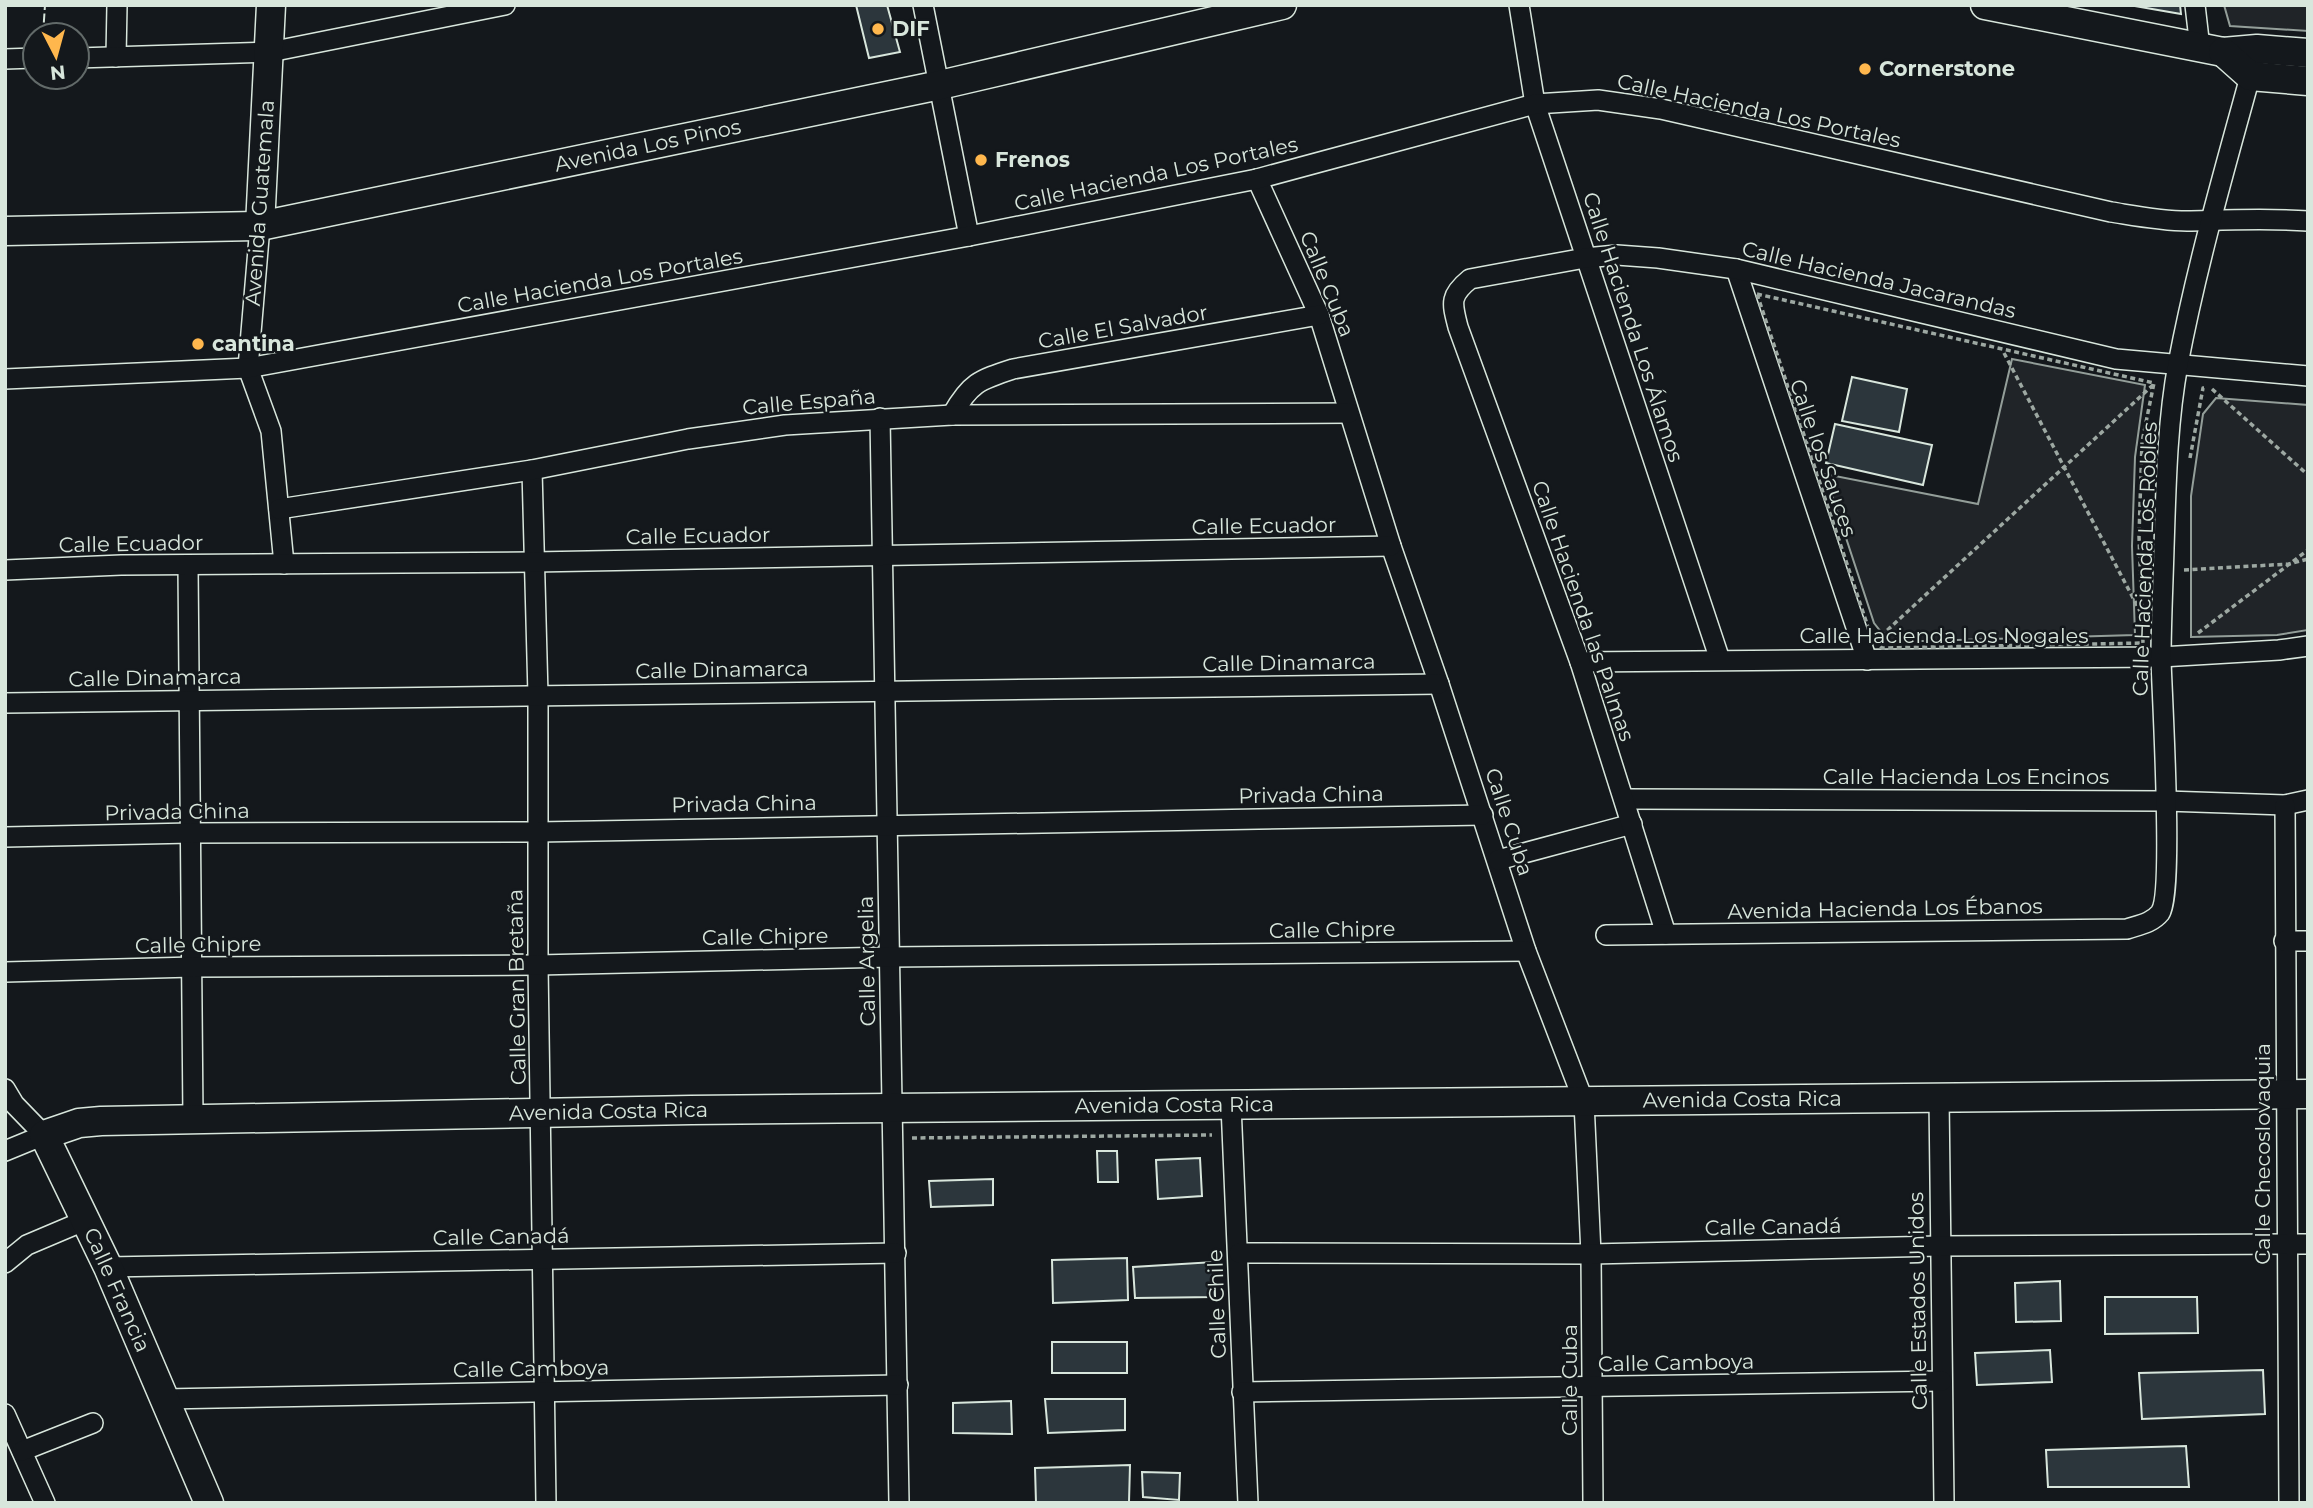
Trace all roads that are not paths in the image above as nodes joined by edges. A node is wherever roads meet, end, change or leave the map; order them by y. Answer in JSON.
{"nodes":[{"id":1,"x":117,"y":5,"type":"edge"},
{"id":2,"x":271,"y":5,"type":"edge"},
{"id":3,"x":505,"y":5,"type":"edge"},
{"id":4,"x":923,"y":5,"type":"edge"},
{"id":5,"x":1282,"y":5,"type":"edge"},
{"id":6,"x":1519,"y":5,"type":"edge"},
{"id":7,"x":1985,"y":5,"type":"edge"},
{"id":8,"x":2195,"y":5,"type":"edge"},
{"id":9,"x":420,"y":14,"type":"edge"},
{"id":10,"x":2211,"y":50,"type":"junction"},
{"id":11,"x":270,"y":51,"type":"junction"},
{"id":12,"x":2308,"y":53,"type":"edge"},
{"id":13,"x":116,"y":57,"type":"junction"},
{"id":14,"x":91,"y":58,"type":"edge"},
{"id":15,"x":2253,"y":62,"type":"junction"},
{"id":16,"x":2308,"y":81,"type":"edge"},
{"id":17,"x":940,"y":85,"type":"junction"},
{"id":18,"x":1535,"y":104,"type":"junction"},
{"id":19,"x":1257,"y":180,"type":"junction"},
{"id":20,"x":2212,"y":219,"type":"junction"},
{"id":21,"x":2308,"y":221,"type":"edge"},
{"id":22,"x":260,"y":226,"type":"junction"},
{"id":23,"x":5,"y":231,"type":"edge"},
{"id":24,"x":969,"y":236,"type":"junction"},
{"id":25,"x":1585,"y":258,"type":"junction"},
{"id":26,"x":1736,"y":269,"type":"junction"},
{"id":27,"x":1452,"y":304,"type":"joint"},
{"id":28,"x":1319,"y":315,"type":"junction"},
{"id":29,"x":2178,"y":365,"type":"junction"},
{"id":30,"x":248,"y":368,"type":"junction"},
{"id":31,"x":2308,"y":376,"type":"edge"},
{"id":32,"x":5,"y":379,"type":"edge"},
{"id":33,"x":1349,"y":413,"type":"junction"},
{"id":34,"x":952,"y":415,"type":"junction"},
{"id":35,"x":880,"y":418,"type":"junction"},
{"id":36,"x":532,"y":470,"type":"junction"},
{"id":37,"x":279,"y":509,"type":"junction"},
{"id":38,"x":1391,"y":547,"type":"junction"},
{"id":39,"x":883,"y":555,"type":"junction"},
{"id":40,"x":534,"y":562,"type":"junction"},
{"id":41,"x":284,"y":564,"type":"junction"},
{"id":42,"x":188,"y":566,"type":"junction"},
{"id":43,"x":5,"y":570,"type":"edge"},
{"id":44,"x":2308,"y":646,"type":"edge"},
{"id":45,"x":2161,"y":657,"type":"junction"},
{"id":46,"x":1720,"y":660,"type":"junction"},
{"id":47,"x":1867,"y":660,"type":"junction"},
{"id":48,"x":1580,"y":662,"type":"junction"},
{"id":49,"x":1439,"y":684,"type":"junction"},
{"id":50,"x":886,"y":691,"type":"junction"},
{"id":51,"x":538,"y":695,"type":"junction"},
{"id":52,"x":191,"y":701,"type":"junction"},
{"id":53,"x":5,"y":703,"type":"edge"},
{"id":54,"x":1624,"y":799,"type":"junction"},
{"id":55,"x":2308,"y":800,"type":"edge"},
{"id":56,"x":2166,"y":801,"type":"junction"},
{"id":57,"x":2285,"y":805,"type":"junction"},
{"id":58,"x":1483,"y":815,"type":"junction"},
{"id":59,"x":887,"y":824,"type":"junction"},
{"id":60,"x":1632,"y":824,"type":"junction"},
{"id":61,"x":538,"y":832,"type":"junction"},
{"id":62,"x":191,"y":834,"type":"junction"},
{"id":63,"x":5,"y":837,"type":"edge"},
{"id":64,"x":1498,"y":860,"type":"junction"},
{"id":65,"x":2161,"y":912,"type":"joint"},
{"id":66,"x":1666,"y":934,"type":"junction"},
{"id":67,"x":1606,"y":935,"type":"dead end"},
{"id":68,"x":2308,"y":941,"type":"edge"},
{"id":69,"x":2284,"y":942,"type":"junction"},
{"id":70,"x":1526,"y":951,"type":"junction"},
{"id":71,"x":890,"y":957,"type":"junction"},
{"id":72,"x":538,"y":965,"type":"junction"},
{"id":73,"x":192,"y":967,"type":"junction"},
{"id":74,"x":5,"y":972,"type":"edge"},
{"id":75,"x":5,"y":1089,"type":"edge"},
{"id":76,"x":2297,"y":1095,"type":"edge"},
{"id":77,"x":1939,"y":1098,"type":"junction"},
{"id":78,"x":1584,"y":1102,"type":"junction"},
{"id":79,"x":1231,"y":1105,"type":"junction"},
{"id":80,"x":891,"y":1108,"type":"junction"},
{"id":81,"x":541,"y":1112,"type":"junction"},
{"id":82,"x":193,"y":1119,"type":"junction"},
{"id":83,"x":44,"y":1136,"type":"junction"},
{"id":84,"x":5,"y":1150,"type":"edge"},
{"id":85,"x":86,"y":1220,"type":"junction"},
{"id":86,"x":2287,"y":1244,"type":"junction"},
{"id":87,"x":2308,"y":1244,"type":"edge"},
{"id":88,"x":1940,"y":1246,"type":"junction"},
{"id":89,"x":896,"y":1253,"type":"junction"},
{"id":90,"x":1239,"y":1253,"type":"junction"},
{"id":91,"x":1591,"y":1254,"type":"junction"},
{"id":92,"x":543,"y":1259,"type":"junction"},
{"id":93,"x":5,"y":1262,"type":"edge"},
{"id":94,"x":108,"y":1267,"type":"junction"},
{"id":95,"x":2298,"y":1376,"type":"edge"},
{"id":96,"x":1942,"y":1381,"type":"junction"},
{"id":97,"x":898,"y":1385,"type":"junction"},
{"id":98,"x":1592,"y":1387,"type":"junction"},
{"id":99,"x":545,"y":1392,"type":"junction"},
{"id":100,"x":1242,"y":1392,"type":"junction"},
{"id":101,"x":164,"y":1399,"type":"junction"},
{"id":102,"x":5,"y":1415,"type":"edge"},
{"id":103,"x":93,"y":1423,"type":"dead end"},
{"id":104,"x":22,"y":1451,"type":"junction"},
{"id":105,"x":45,"y":1503,"type":"edge"},
{"id":106,"x":209,"y":1503,"type":"edge"},
{"id":107,"x":546,"y":1503,"type":"edge"},
{"id":108,"x":899,"y":1503,"type":"edge"},
{"id":109,"x":1248,"y":1503,"type":"edge"},
{"id":110,"x":1593,"y":1503,"type":"edge"},
{"id":111,"x":1944,"y":1503,"type":"edge"},
{"id":112,"x":2289,"y":1503,"type":"edge"}],
"edges":[{"from":1,"to":13,"type":"street"},
{"from":2,"to":11,"type":"street","name":"Avenida Guatemala"},
{"from":3,"to":9,"type":"street"},
{"from":4,"to":17,"type":"street"},
{"from":5,"to":17,"type":"street","name":"Avenida Los Pinos"},
{"from":6,"to":18,"type":"street","name":"Calle Hacienda Los Álamos"},
{"from":7,"to":10,"type":"street"},
{"from":8,"to":10,"type":"street"},
{"from":9,"to":11,"type":"street"},
{"from":10,"to":15,"type":"street"},
{"from":11,"to":13,"type":"street"},
{"from":11,"to":22,"type":"street","name":"Avenida Guatemala"},
{"from":12,"to":15,"type":"street"},
{"from":13,"to":14,"type":"street"},
{"from":15,"to":16,"type":"street"},
{"from":15,"to":20,"type":"street","name":"Calle Hacienda Los Robles"},
{"from":17,"to":22,"type":"street","name":"Avenida Los Pinos"},
{"from":17,"to":24,"type":"street"},
{"from":18,"to":19,"type":"street","name":"Calle Hacienda Los Portales"},
{"from":18,"to":20,"type":"street","name":"Calle Hacienda Los Portales"},
{"from":18,"to":25,"type":"street","name":"Calle Hacienda Los Álamos"},
{"from":19,"to":24,"type":"street","name":"Calle Hacienda Los Portales"},
{"from":19,"to":28,"type":"street","name":"Calle Cuba"},
{"from":20,"to":21,"type":"street","name":"Calle Hacienda Los Portales"},
{"from":20,"to":29,"type":"street","name":"Calle Hacienda Los Robles"},
{"from":22,"to":23,"type":"street","name":"Avenida Los Pinos"},
{"from":22,"to":30,"type":"street","name":"Avenida Guatemala"},
{"from":24,"to":30,"type":"street","name":"Calle Hacienda Los Portales"},
{"from":25,"to":26,"type":"street","name":"Calle Hacienda Jacarandas"},
{"from":25,"to":27,"type":"street","name":"Calle Hacienda Jacarandas"},
{"from":25,"to":46,"type":"street","name":"Calle Hacienda Los Álamos"},
{"from":26,"to":29,"type":"street","name":"Calle Hacienda Jacarandas"},
{"from":26,"to":47,"type":"street","name":"Calle los Sauces"},
{"from":27,"to":48,"type":"street","name":"Calle Hacienda las Palmas"},
{"from":28,"to":33,"type":"street","name":"Calle Cuba"},
{"from":28,"to":34,"type":"street","name":"Calle El Salvador"},
{"from":29,"to":31,"type":"street","name":"Calle Hacienda Jacarandas"},
{"from":29,"to":45,"type":"street","name":"Calle Hacienda Los Robles"},
{"from":30,"to":32,"type":"street","name":"Calle Hacienda Los Portales"},
{"from":30,"to":37,"type":"street","name":"Avenida Guatemala"},
{"from":33,"to":34,"type":"street","name":"Calle España"},
{"from":33,"to":38,"type":"street","name":"Calle Cuba"},
{"from":34,"to":35,"type":"street","name":"Calle España"},
{"from":35,"to":36,"type":"street","name":"Calle España"},
{"from":35,"to":39,"type":"street","name":"Calle Argelia"},
{"from":36,"to":37,"type":"street","name":"Calle España"},
{"from":36,"to":40,"type":"street","name":"Calle Gran Bretaña"},
{"from":37,"to":41,"type":"street","name":"Avenida Guatemala"},
{"from":38,"to":39,"type":"street","name":"Calle Ecuador"},
{"from":38,"to":49,"type":"street","name":"Calle Cuba"},
{"from":39,"to":40,"type":"street","name":"Calle Ecuador"},
{"from":39,"to":50,"type":"street","name":"Calle Argelia"},
{"from":40,"to":41,"type":"street","name":"Calle Ecuador"},
{"from":40,"to":51,"type":"street","name":"Calle Gran Bretaña"},
{"from":41,"to":42,"type":"street","name":"Calle Ecuador"},
{"from":42,"to":43,"type":"street","name":"Calle Ecuador"},
{"from":42,"to":52,"type":"street"},
{"from":44,"to":45,"type":"street","name":"Calle Hacienda Los Nogales"},
{"from":45,"to":47,"type":"street","name":"Calle Hacienda Los Nogales"},
{"from":45,"to":56,"type":"street","name":"Calle Hacienda Los Robles"},
{"from":46,"to":47,"type":"street","name":"Calle Hacienda Los Nogales"},
{"from":46,"to":48,"type":"street","name":"Calle Hacienda Los Nogales"},
{"from":48,"to":54,"type":"street","name":"Calle Hacienda las Palmas"},
{"from":49,"to":50,"type":"street","name":"Calle Dinamarca"},
{"from":49,"to":58,"type":"street","name":"Calle Cuba"},
{"from":50,"to":51,"type":"street","name":"Calle Dinamarca"},
{"from":50,"to":59,"type":"street","name":"Calle Argelia"},
{"from":51,"to":52,"type":"street","name":"Calle Dinamarca"},
{"from":51,"to":61,"type":"street","name":"Calle Gran Bretaña"},
{"from":52,"to":53,"type":"street","name":"Calle Dinamarca"},
{"from":52,"to":62,"type":"street"},
{"from":54,"to":56,"type":"street","name":"Calle Hacienda Los Encinos"},
{"from":54,"to":60,"type":"street","name":"Calle Hacienda las Palmas"},
{"from":55,"to":57,"type":"street","name":"Calle Hacienda Los Encinos"},
{"from":56,"to":57,"type":"street","name":"Calle Hacienda Los Encinos"},
{"from":56,"to":65,"type":"street","name":"Calle Hacienda Los Robles"},
{"from":57,"to":69,"type":"street","name":"Calle Checoslovaquia"},
{"from":58,"to":59,"type":"street","name":"Privada China"},
{"from":58,"to":64,"type":"street","name":"Calle Cuba"},
{"from":59,"to":61,"type":"street","name":"Privada China"},
{"from":59,"to":71,"type":"street","name":"Calle Argelia"},
{"from":60,"to":64,"type":"street"},
{"from":60,"to":66,"type":"street","name":"Calle Hacienda las Palmas"},
{"from":61,"to":62,"type":"street","name":"Privada China"},
{"from":61,"to":72,"type":"street","name":"Calle Gran Bretaña"},
{"from":62,"to":63,"type":"street","name":"Privada China"},
{"from":62,"to":73,"type":"street"},
{"from":64,"to":70,"type":"street","name":"Calle Cuba"},
{"from":65,"to":66,"type":"street","name":"Avenida Hacienda Los Ébanos"},
{"from":66,"to":67,"type":"street","name":"Avenida Hacienda Los Ébanos"},
{"from":68,"to":69,"type":"street"},
{"from":69,"to":76,"type":"street","name":"Calle Checoslovaquia"},
{"from":70,"to":71,"type":"street","name":"Calle Chipre"},
{"from":70,"to":78,"type":"street","name":"Calle Cuba"},
{"from":71,"to":72,"type":"street","name":"Calle Chipre"},
{"from":71,"to":80,"type":"street","name":"Calle Argelia"},
{"from":72,"to":73,"type":"street","name":"Calle Chipre"},
{"from":72,"to":81,"type":"street","name":"Calle Gran Bretaña"},
{"from":73,"to":74,"type":"street","name":"Calle Chipre"},
{"from":73,"to":82,"type":"street"},
{"from":75,"to":83,"type":"street","name":"Calle Francia"},
{"from":76,"to":77,"type":"street","name":"Avenida Costa Rica"},
{"from":76,"to":86,"type":"street","name":"Calle Checoslovaquia"},
{"from":77,"to":78,"type":"street","name":"Avenida Costa Rica"},
{"from":77,"to":88,"type":"street","name":"Calle Estados Unidos"},
{"from":78,"to":79,"type":"street","name":"Avenida Costa Rica"},
{"from":78,"to":91,"type":"street","name":"Calle Cuba"},
{"from":79,"to":80,"type":"street","name":"Avenida Costa Rica"},
{"from":79,"to":90,"type":"street","name":"Calle Chile"},
{"from":80,"to":81,"type":"street","name":"Avenida Costa Rica"},
{"from":80,"to":89,"type":"street","name":"Calle Argelia"},
{"from":81,"to":82,"type":"street","name":"Avenida Costa Rica"},
{"from":81,"to":92,"type":"street","name":"Calle Gran Bretaña"},
{"from":82,"to":83,"type":"street","name":"Avenida Costa Rica"},
{"from":83,"to":84,"type":"street"},
{"from":83,"to":85,"type":"street","name":"Calle Francia"},
{"from":85,"to":93,"type":"street"},
{"from":85,"to":94,"type":"street","name":"Calle Francia"},
{"from":86,"to":87,"type":"street","name":"Calle Canadá"},
{"from":86,"to":88,"type":"street","name":"Calle Canadá"},
{"from":86,"to":95,"type":"street","name":"Calle Checoslovaquia"},
{"from":88,"to":91,"type":"street","name":"Calle Canadá"},
{"from":88,"to":96,"type":"street","name":"Calle Estados Unidos"},
{"from":89,"to":92,"type":"street","name":"Calle Canadá"},
{"from":89,"to":97,"type":"street","name":"Calle Argelia"},
{"from":90,"to":91,"type":"street","name":"Calle Canadá"},
{"from":90,"to":100,"type":"street","name":"Calle Chile"},
{"from":91,"to":98,"type":"street","name":"Calle Cuba"},
{"from":92,"to":94,"type":"street","name":"Calle Canadá"},
{"from":92,"to":99,"type":"street","name":"Calle Gran Bretaña"},
{"from":94,"to":101,"type":"street","name":"Calle Francia"},
{"from":95,"to":112,"type":"street","name":"Calle Checoslovaquia"},
{"from":96,"to":98,"type":"street","name":"Calle Camboya"},
{"from":96,"to":111,"type":"street","name":"Calle Estados Unidos"},
{"from":97,"to":99,"type":"street","name":"Calle Camboya"},
{"from":97,"to":108,"type":"street","name":"Calle Argelia"},
{"from":98,"to":100,"type":"street","name":"Calle Camboya"},
{"from":98,"to":110,"type":"street","name":"Calle Cuba"},
{"from":99,"to":101,"type":"street","name":"Calle Camboya"},
{"from":99,"to":107,"type":"street","name":"Calle Gran Bretaña"},
{"from":100,"to":109,"type":"street","name":"Calle Chile"},
{"from":101,"to":106,"type":"street","name":"Calle Francia"},
{"from":102,"to":104,"type":"street"},
{"from":103,"to":104,"type":"street"},
{"from":104,"to":105,"type":"street"}]}
